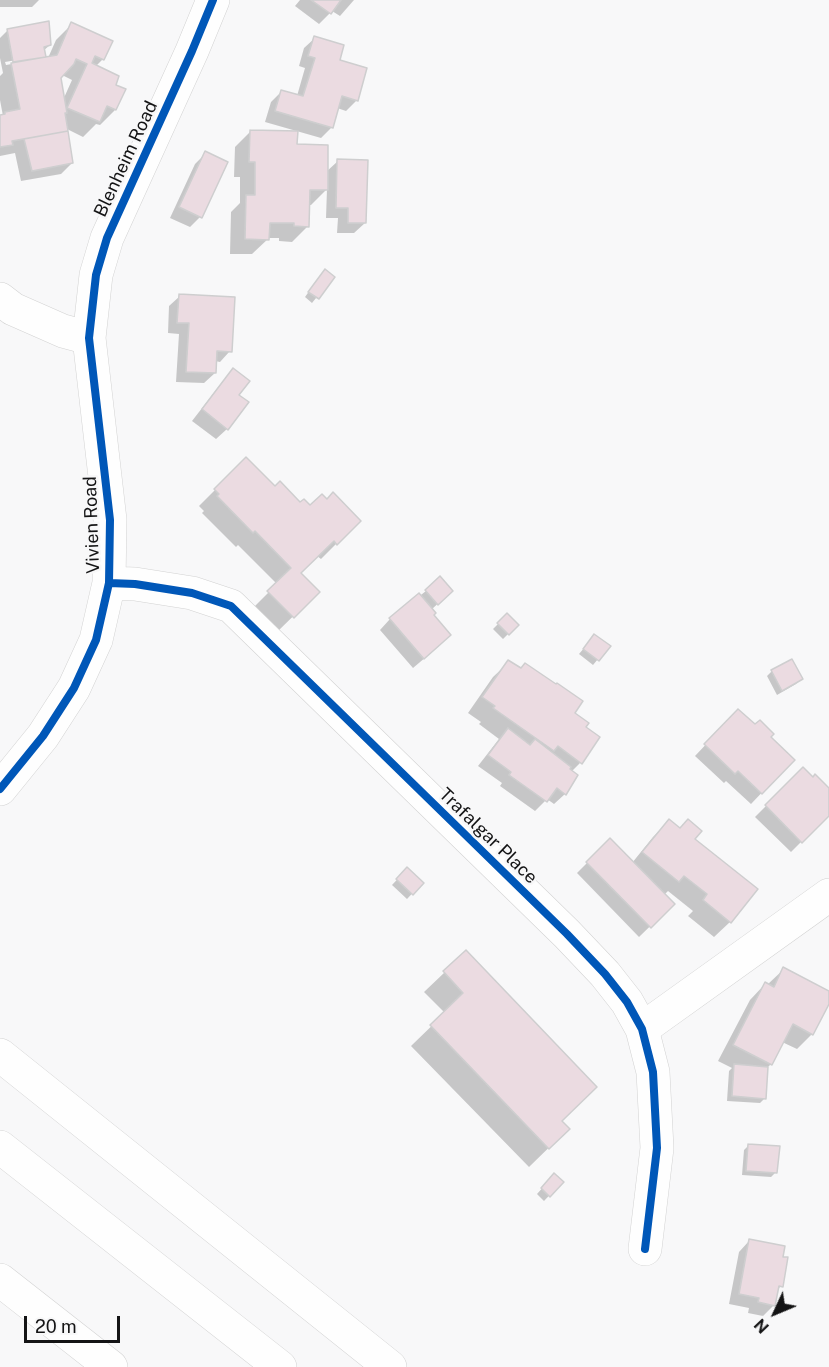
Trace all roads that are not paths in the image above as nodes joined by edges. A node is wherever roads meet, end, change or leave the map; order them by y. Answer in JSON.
{"nodes":[{"id":1,"x":213,"y":0,"type":"edge"},
{"id":2,"x":0,"y":299,"type":"edge"},
{"id":3,"x":88,"y":338,"type":"junction"},
{"id":4,"x":109,"y":583,"type":"junction"},
{"id":5,"x":0,"y":789,"type":"edge"},
{"id":6,"x":829,"y":895,"type":"edge"},
{"id":7,"x":642,"y":1029,"type":"junction"},
{"id":8,"x":0,"y":1055,"type":"edge"},
{"id":9,"x":0,"y":1147,"type":"edge"},
{"id":10,"x":645,"y":1249,"type":"dead end"},
{"id":11,"x":0,"y":1280,"type":"edge"},
{"id":12,"x":111,"y":1367,"type":"edge"},
{"id":13,"x":280,"y":1367,"type":"edge"},
{"id":14,"x":390,"y":1367,"type":"edge"}],
"edges":[{"from":1,"to":3,"type":"main road","name":"Blenheim Road"},
{"from":2,"to":3,"type":"main road"},
{"from":3,"to":4,"type":"main road","name":"Vivien Road"},
{"from":4,"to":5,"type":"main road","name":"Vivien Road"},
{"from":4,"to":7,"type":"main road","name":"Trafalgar Place"},
{"from":6,"to":7,"type":"main road"},
{"from":7,"to":10,"type":"main road","name":"Trafalgar Place"},
{"from":8,"to":14,"type":"main road"},
{"from":9,"to":13,"type":"main road"},
{"from":11,"to":12,"type":"main road"}]}
